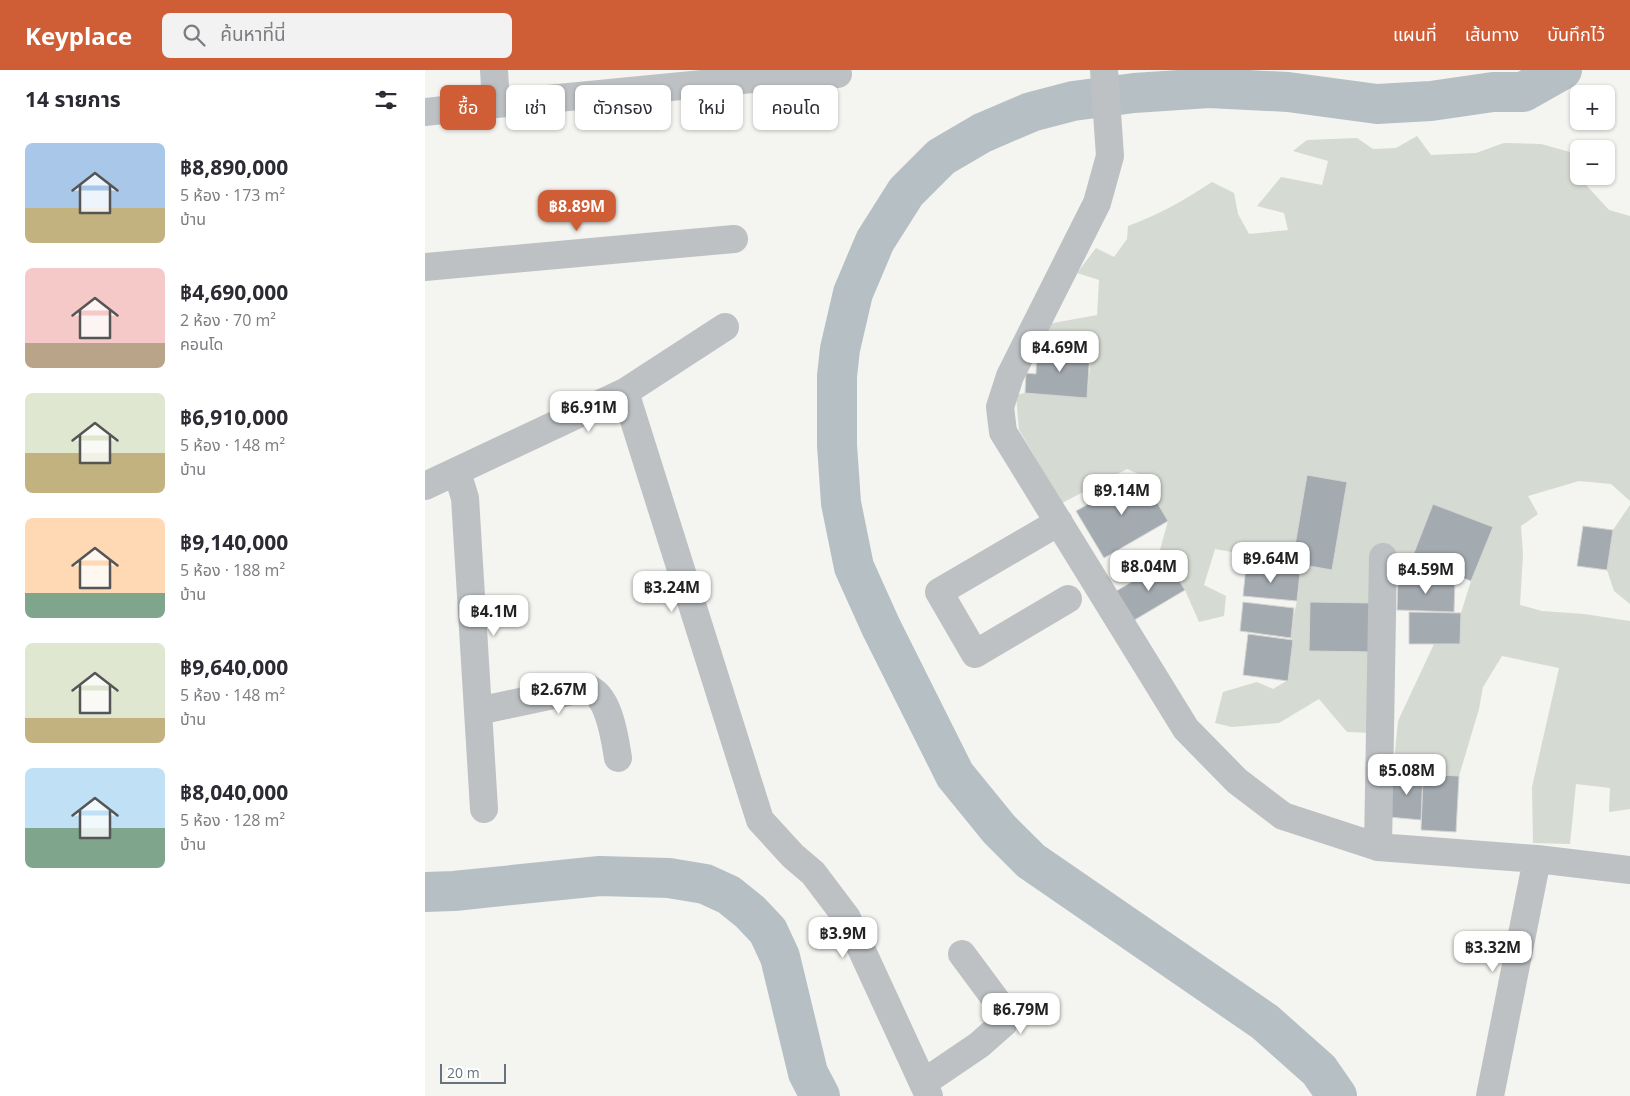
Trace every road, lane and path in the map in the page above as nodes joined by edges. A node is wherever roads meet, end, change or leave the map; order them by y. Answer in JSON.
{"nodes":[{"id":1,"x":494,"y":70,"type":"edge"},
{"id":2,"x":1104,"y":70,"type":"edge"},
{"id":3,"x":837,"y":74,"type":"dead end"},
{"id":4,"x":495,"y":85,"type":"edge"},
{"id":5,"x":496,"y":104,"type":"edge"},
{"id":6,"x":440,"y":110,"type":"edge"},
{"id":7,"x":425,"y":112,"type":"edge"},
{"id":8,"x":734,"y":238,"type":"dead end"},
{"id":9,"x":425,"y":267,"type":"edge"},
{"id":10,"x":725,"y":327,"type":"dead end"},
{"id":11,"x":625,"y":392,"type":"junction"},
{"id":12,"x":457,"y":472,"type":"junction"},
{"id":13,"x":425,"y":486,"type":"edge"},
{"id":14,"x":1059,"y":522,"type":"junction"},
{"id":15,"x":1383,"y":556,"type":"dead end"},
{"id":16,"x":1068,"y":599,"type":"dead end"},
{"id":17,"x":478,"y":710,"type":"junction"},
{"id":18,"x":619,"y":758,"type":"dead end"},
{"id":19,"x":484,"y":810,"type":"dead end"},
{"id":20,"x":1378,"y":847,"type":"junction"},
{"id":21,"x":1537,"y":859,"type":"junction"},
{"id":22,"x":1630,"y":870,"type":"edge"},
{"id":23,"x":963,"y":954,"type":"dead end"},
{"id":24,"x":926,"y":1089,"type":"edge"},
{"id":25,"x":1490,"y":1096,"type":"edge"}],
"edges":[{"from":1,"to":4,"type":"street"},
{"from":2,"to":14,"type":"street"},
{"from":3,"to":5,"type":"street"},
{"from":6,"to":7,"type":"street"},
{"from":8,"to":9,"type":"street"},
{"from":10,"to":11,"type":"street"},
{"from":11,"to":12,"type":"street"},
{"from":11,"to":24,"type":"street"},
{"from":12,"to":13,"type":"street"},
{"from":12,"to":17,"type":"street"},
{"from":14,"to":16,"type":"street"},
{"from":14,"to":20,"type":"street"},
{"from":15,"to":20,"type":"street"},
{"from":17,"to":18,"type":"street"},
{"from":17,"to":19,"type":"street"},
{"from":20,"to":21,"type":"street"},
{"from":21,"to":22,"type":"street"},
{"from":21,"to":25,"type":"street"},
{"from":23,"to":24,"type":"street"}]}
